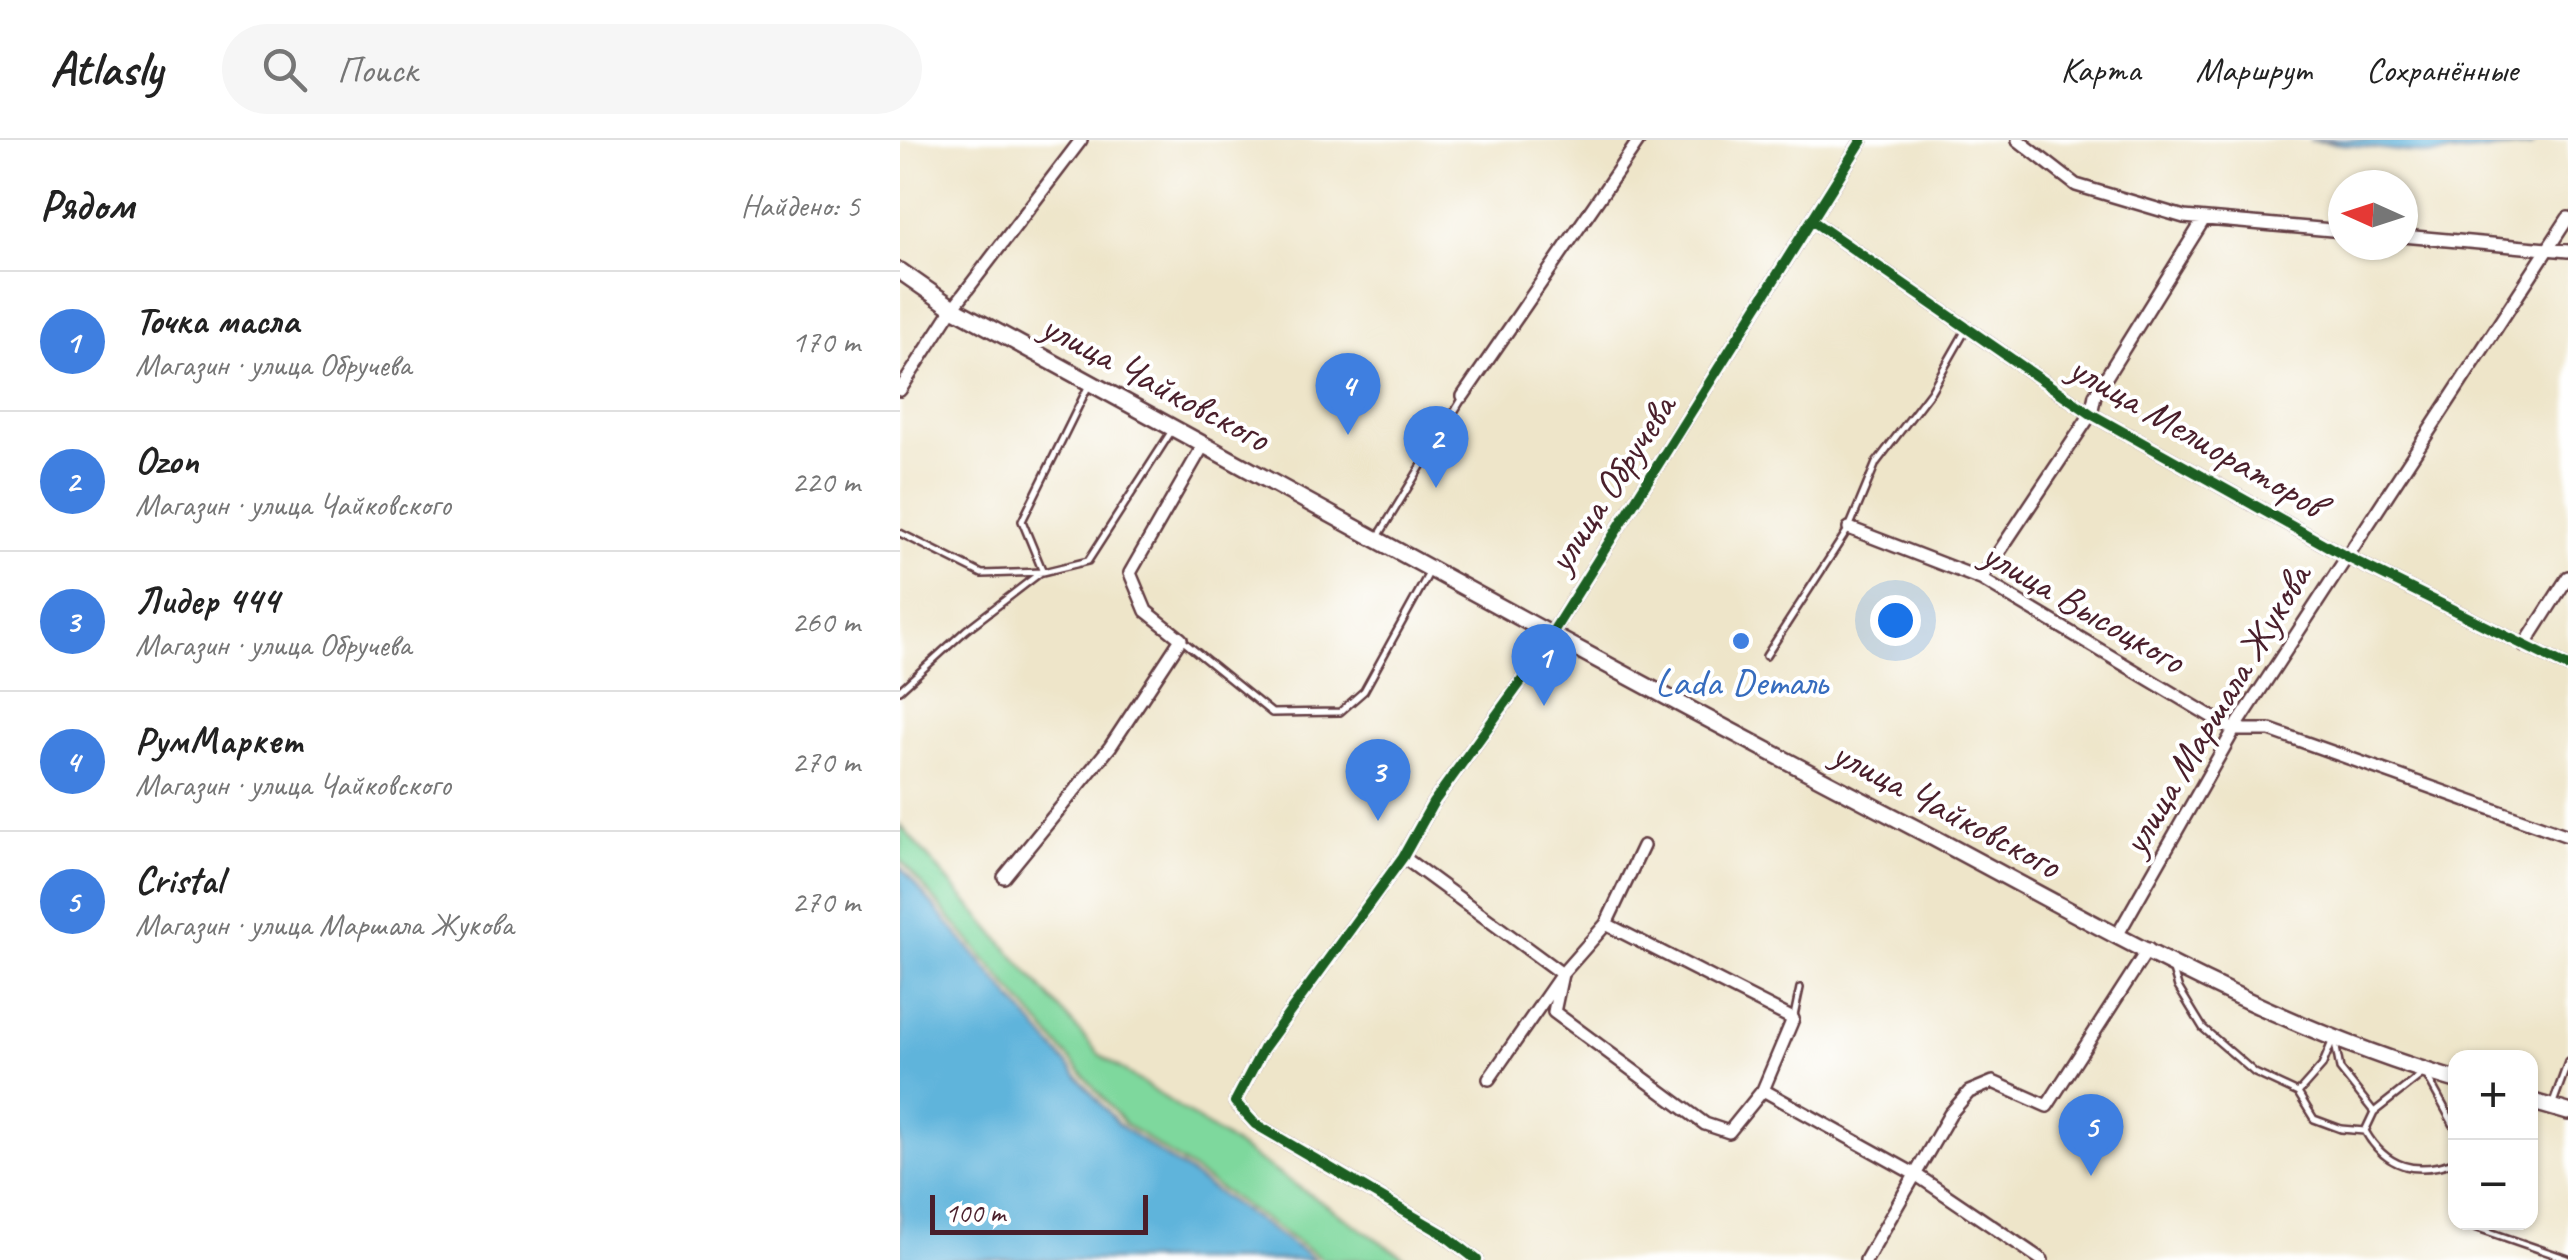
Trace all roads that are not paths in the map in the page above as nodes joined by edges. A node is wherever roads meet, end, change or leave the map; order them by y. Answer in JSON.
{"nodes":[{"id":1,"x":1082,"y":140,"type":"edge"},
{"id":2,"x":1639,"y":140,"type":"edge"},
{"id":3,"x":1862,"y":140,"type":"edge"},
{"id":4,"x":2018,"y":140,"type":"edge"},
{"id":5,"x":2568,"y":218,"type":"edge"},
{"id":6,"x":2204,"y":219,"type":"junction"},
{"id":7,"x":1814,"y":222,"type":"junction"},
{"id":8,"x":2328,"y":230,"type":"edge"},
{"id":9,"x":2418,"y":237,"type":"edge"},
{"id":10,"x":2548,"y":248,"type":"junction"},
{"id":11,"x":2568,"y":251,"type":"edge"},
{"id":12,"x":900,"y":271,"type":"edge"},
{"id":13,"x":953,"y":308,"type":"junction"},
{"id":14,"x":1968,"y":326,"type":"junction"},
{"id":15,"x":1090,"y":382,"type":"junction"},
{"id":16,"x":900,"y":390,"type":"edge"},
{"id":17,"x":1463,"y":396,"type":"joint"},
{"id":18,"x":2091,"y":414,"type":"junction"},
{"id":19,"x":1174,"y":428,"type":"junction"},
{"id":20,"x":1204,"y":444,"type":"junction"},
{"id":21,"x":1849,"y":528,"type":"junction"},
{"id":22,"x":900,"y":533,"type":"edge"},
{"id":23,"x":1378,"y":537,"type":"junction"},
{"id":24,"x":2346,"y":557,"type":"junction"},
{"id":25,"x":1432,"y":567,"type":"junction"},
{"id":26,"x":1043,"y":572,"type":"junction"},
{"id":27,"x":2568,"y":578,"type":"edge"},
{"id":28,"x":1981,"y":579,"type":"junction"},
{"id":29,"x":1550,"y":631,"type":"junction"},
{"id":30,"x":1181,"y":640,"type":"junction"},
{"id":31,"x":2524,"y":646,"type":"junction"},
{"id":32,"x":1766,"y":656,"type":"dead end"},
{"id":33,"x":2568,"y":667,"type":"edge"},
{"id":34,"x":900,"y":690,"type":"edge"},
{"id":35,"x":2234,"y":730,"type":"junction"},
{"id":36,"x":2568,"y":836,"type":"edge"},
{"id":37,"x":1643,"y":846,"type":"dead end"},
{"id":38,"x":1403,"y":857,"type":"junction"},
{"id":39,"x":1004,"y":877,"type":"dead end"},
{"id":40,"x":1606,"y":924,"type":"junction"},
{"id":41,"x":2118,"y":934,"type":"junction"},
{"id":42,"x":2148,"y":950,"type":"junction"},
{"id":43,"x":2172,"y":962,"type":"junction"},
{"id":44,"x":1562,"y":974,"type":"junction"},
{"id":45,"x":1800,"y":988,"type":"dead end"},
{"id":46,"x":1793,"y":1019,"type":"junction"},
{"id":47,"x":2334,"y":1037,"type":"junction"},
{"id":48,"x":2568,"y":1062,"type":"edge"},
{"id":49,"x":2425,"y":1071,"type":"junction"},
{"id":50,"x":2448,"y":1078,"type":"edge"},
{"id":51,"x":1490,"y":1079,"type":"dead end"},
{"id":52,"x":1763,"y":1090,"type":"junction"},
{"id":53,"x":2298,"y":1093,"type":"junction"},
{"id":54,"x":2560,"y":1110,"type":"edge"},
{"id":55,"x":2374,"y":1112,"type":"junction"},
{"id":56,"x":2448,"y":1114,"type":"edge"},
{"id":57,"x":2365,"y":1132,"type":"junction"},
{"id":58,"x":2448,"y":1164,"type":"edge"},
{"id":59,"x":1918,"y":1176,"type":"junction"},
{"id":60,"x":2484,"y":1230,"type":"edge"},
{"id":61,"x":2568,"y":1259,"type":"edge"},
{"id":62,"x":1478,"y":1260,"type":"edge"},
{"id":63,"x":1866,"y":1260,"type":"edge"},
{"id":64,"x":2042,"y":1260,"type":"edge"}],
"edges":[{"from":1,"to":13,"type":"street"},
{"from":2,"to":17,"type":"street"},
{"from":3,"to":7,"type":"street","name":"улица Обручева"},
{"from":4,"to":6,"type":"street"},
{"from":5,"to":10,"type":"street","name":"улица Маршала Жукова"},
{"from":6,"to":8,"type":"street"},
{"from":6,"to":18,"type":"street"},
{"from":7,"to":14,"type":"street","name":"улица Мелиораторов"},
{"from":7,"to":29,"type":"street","name":"улица Обручева"},
{"from":9,"to":10,"type":"street"},
{"from":10,"to":11,"type":"street"},
{"from":10,"to":24,"type":"street","name":"улица Маршала Жукова"},
{"from":12,"to":13,"type":"main road","name":"улица Чайковского"},
{"from":13,"to":15,"type":"main road","name":"улица Чайковского"},
{"from":13,"to":16,"type":"street"},
{"from":14,"to":18,"type":"street","name":"улица Мелиораторов"},
{"from":14,"to":21,"type":"lane"},
{"from":15,"to":19,"type":"main road","name":"улица Чайковского"},
{"from":15,"to":26,"type":"lane"},
{"from":17,"to":23,"type":"lane"},
{"from":18,"to":24,"type":"street","name":"улица Мелиораторов"},
{"from":18,"to":28,"type":"street"},
{"from":19,"to":20,"type":"main road","name":"улица Чайковского"},
{"from":19,"to":26,"type":"lane"},
{"from":20,"to":23,"type":"main road","name":"улица Чайковского"},
{"from":20,"to":30,"type":"street"},
{"from":21,"to":28,"type":"street","name":"улица Высоцкого"},
{"from":21,"to":32,"type":"lane"},
{"from":22,"to":26,"type":"lane"},
{"from":23,"to":25,"type":"main road","name":"улица Чайковского"},
{"from":24,"to":31,"type":"street","name":"улица Мелиораторов"},
{"from":24,"to":35,"type":"street","name":"улица Маршала Жукова"},
{"from":25,"to":29,"type":"main road","name":"улица Чайковского"},
{"from":25,"to":30,"type":"lane"},
{"from":26,"to":34,"type":"lane"},
{"from":27,"to":31,"type":"street"},
{"from":28,"to":35,"type":"street","name":"улица Высоцкого"},
{"from":29,"to":38,"type":"street","name":"улица Обручева"},
{"from":29,"to":41,"type":"main road","name":"улица Чайковского"},
{"from":30,"to":39,"type":"street"},
{"from":31,"to":33,"type":"street","name":"улица Мелиораторов"},
{"from":35,"to":36,"type":"street","name":"улица Высоцкого"},
{"from":35,"to":41,"type":"street","name":"улица Маршала Жукова"},
{"from":37,"to":40,"type":"street"},
{"from":38,"to":44,"type":"street"},
{"from":38,"to":62,"type":"street","name":"улица Обручева"},
{"from":40,"to":44,"type":"street"},
{"from":40,"to":46,"type":"street"},
{"from":41,"to":42,"type":"main road","name":"улица Чайковского"},
{"from":42,"to":43,"type":"main road","name":"улица Чайковского"},
{"from":42,"to":59,"type":"street"},
{"from":43,"to":47,"type":"main road","name":"улица Чайковского"},
{"from":43,"to":53,"type":"lane"},
{"from":44,"to":51,"type":"street"},
{"from":44,"to":52,"type":"street"},
{"from":45,"to":46,"type":"lane"},
{"from":46,"to":52,"type":"street"},
{"from":47,"to":49,"type":"main road","name":"улица Чайковского"},
{"from":47,"to":53,"type":"lane"},
{"from":47,"to":55,"type":"lane"},
{"from":48,"to":54,"type":"lane"},
{"from":49,"to":50,"type":"main road","name":"улица Чайковского"},
{"from":49,"to":55,"type":"lane"},
{"from":49,"to":56,"type":"lane"},
{"from":52,"to":59,"type":"street"},
{"from":53,"to":57,"type":"lane"},
{"from":55,"to":57,"type":"lane"},
{"from":57,"to":58,"type":"lane"},
{"from":59,"to":63,"type":"street"},
{"from":59,"to":64,"type":"street"},
{"from":60,"to":61,"type":"lane"}]}
